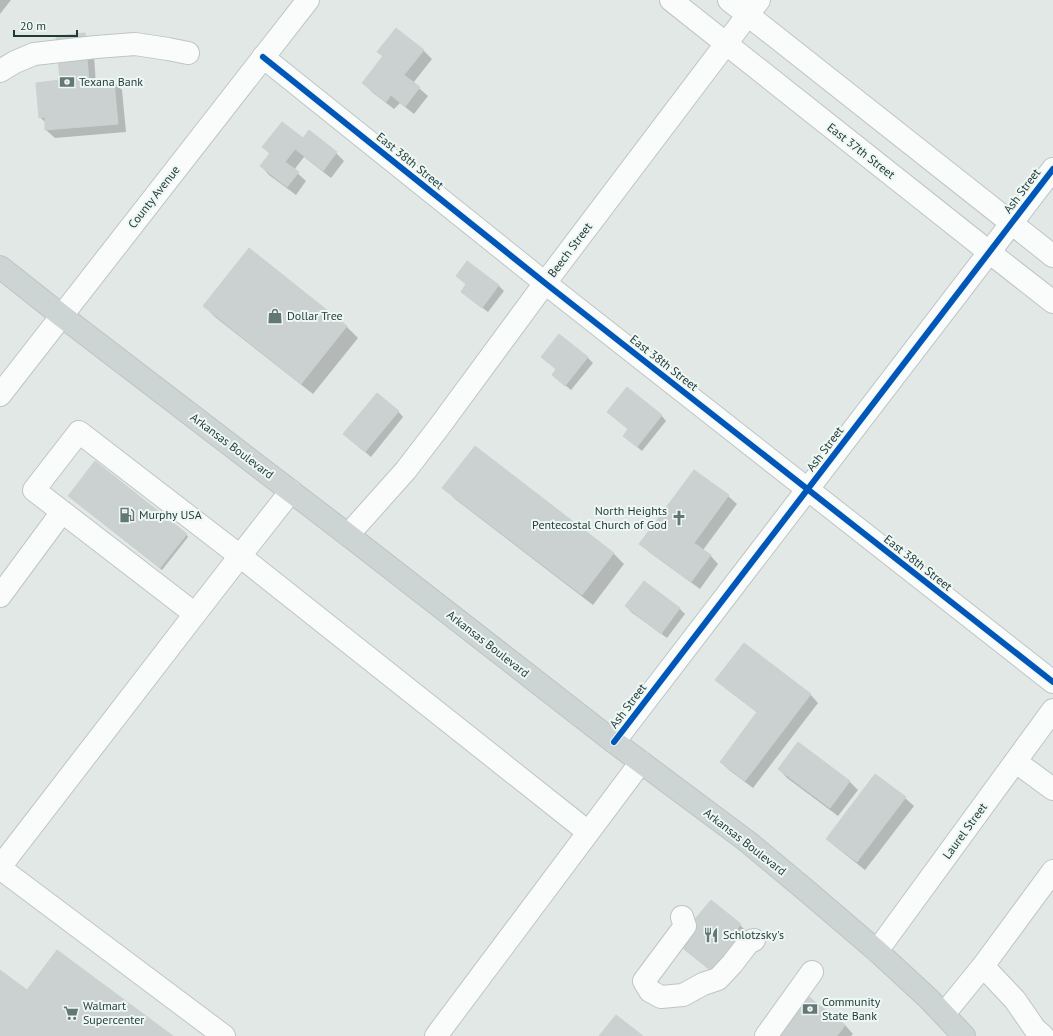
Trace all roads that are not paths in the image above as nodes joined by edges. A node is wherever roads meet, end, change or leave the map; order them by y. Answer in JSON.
{"nodes":[{"id":1,"x":308,"y":0,"type":"edge"},
{"id":2,"x":671,"y":0,"type":"edge"},
{"id":3,"x":729,"y":0,"type":"edge"},
{"id":4,"x":753,"y":7,"type":"edge"},
{"id":5,"x":726,"y":44,"type":"junction"},
{"id":6,"x":188,"y":53,"type":"dead end"},
{"id":7,"x":263,"y":57,"type":"junction"},
{"id":8,"x":0,"y":71,"type":"edge"},
{"id":9,"x":1053,"y":169,"type":"edge"},
{"id":10,"x":1011,"y":224,"type":"junction"},
{"id":11,"x":989,"y":252,"type":"junction"},
{"id":12,"x":1053,"y":256,"type":"edge"},
{"id":13,"x":0,"y":267,"type":"edge"},
{"id":14,"x":545,"y":283,"type":"junction"},
{"id":15,"x":1053,"y":302,"type":"edge"},
{"id":16,"x":62,"y":316,"type":"junction"},
{"id":17,"x":0,"y":395,"type":"edge"},
{"id":18,"x":807,"y":490,"type":"junction"},
{"id":19,"x":291,"y":491,"type":"junction"},
{"id":20,"x":62,"y":512,"type":"junction"},
{"id":21,"x":348,"y":535,"type":"junction"},
{"id":22,"x":240,"y":556,"type":"junction"},
{"id":23,"x":0,"y":596,"type":"edge"},
{"id":24,"x":194,"y":614,"type":"junction"},
{"id":25,"x":1053,"y":682,"type":"edge"},
{"id":26,"x":1053,"y":710,"type":"edge"},
{"id":27,"x":614,"y":742,"type":"junction"},
{"id":28,"x":641,"y":762,"type":"junction"},
{"id":29,"x":1016,"y":762,"type":"junction"},
{"id":30,"x":1053,"y":789,"type":"edge"},
{"id":31,"x":588,"y":832,"type":"junction"},
{"id":32,"x":0,"y":867,"type":"edge"},
{"id":33,"x":1053,"y":871,"type":"edge"},
{"id":34,"x":682,"y":917,"type":"dead end"},
{"id":35,"x":754,"y":940,"type":"dead end"},
{"id":36,"x":877,"y":951,"type":"junction"},
{"id":37,"x":983,"y":966,"type":"junction"},
{"id":38,"x":812,"y":972,"type":"dead end"},
{"id":39,"x":944,"y":1014,"type":"junction"},
{"id":40,"x":224,"y":1036,"type":"edge"},
{"id":41,"x":436,"y":1036,"type":"edge"},
{"id":42,"x":766,"y":1036,"type":"edge"},
{"id":43,"x":964,"y":1036,"type":"edge"},
{"id":44,"x":1043,"y":1036,"type":"edge"}],
"edges":[{"from":1,"to":7,"type":"street","name":"County Avenue"},
{"from":2,"to":5,"type":"street","name":"East 37th Street"},
{"from":3,"to":4,"type":"street"},
{"from":4,"to":5,"type":"street","name":"Beech Street"},
{"from":4,"to":10,"type":"street"},
{"from":5,"to":11,"type":"street","name":"East 37th Street"},
{"from":5,"to":14,"type":"street","name":"Beech Street"},
{"from":6,"to":8,"type":"street"},
{"from":7,"to":14,"type":"street","name":"East 38th Street"},
{"from":7,"to":16,"type":"street","name":"County Avenue"},
{"from":9,"to":10,"type":"street","name":"Ash Street"},
{"from":10,"to":11,"type":"street","name":"Ash Street"},
{"from":10,"to":12,"type":"street"},
{"from":11,"to":15,"type":"street","name":"East 37th Street"},
{"from":11,"to":18,"type":"street","name":"Ash Street"},
{"from":13,"to":16,"type":"main road","name":"Arkansas Boulevard"},
{"from":14,"to":18,"type":"street","name":"East 38th Street"},
{"from":14,"to":21,"type":"street","name":"Beech Street"},
{"from":16,"to":17,"type":"street","name":"County Avenue"},
{"from":16,"to":19,"type":"main road","name":"Arkansas Boulevard"},
{"from":18,"to":25,"type":"street","name":"East 38th Street"},
{"from":18,"to":27,"type":"street","name":"Ash Street"},
{"from":19,"to":21,"type":"main road","name":"Arkansas Boulevard"},
{"from":19,"to":22,"type":"street"},
{"from":20,"to":22,"type":"street"},
{"from":20,"to":23,"type":"street"},
{"from":20,"to":24,"type":"street"},
{"from":21,"to":27,"type":"main road","name":"Arkansas Boulevard"},
{"from":22,"to":24,"type":"street"},
{"from":22,"to":31,"type":"street"},
{"from":24,"to":32,"type":"street"},
{"from":26,"to":29,"type":"street","name":"Laurel Street"},
{"from":27,"to":28,"type":"main road","name":"Arkansas Boulevard"},
{"from":28,"to":31,"type":"street"},
{"from":28,"to":36,"type":"main road","name":"Arkansas Boulevard"},
{"from":29,"to":30,"type":"street"},
{"from":29,"to":36,"type":"street","name":"Laurel Street"},
{"from":31,"to":41,"type":"street"},
{"from":32,"to":40,"type":"street"},
{"from":33,"to":37,"type":"street"},
{"from":34,"to":35,"type":"street"},
{"from":36,"to":39,"type":"main road","name":"Arkansas Boulevard"},
{"from":37,"to":39,"type":"street"},
{"from":37,"to":44,"type":"street"},
{"from":38,"to":42,"type":"street"},
{"from":39,"to":43,"type":"main road","name":"Arkansas Boulevard"}]}
